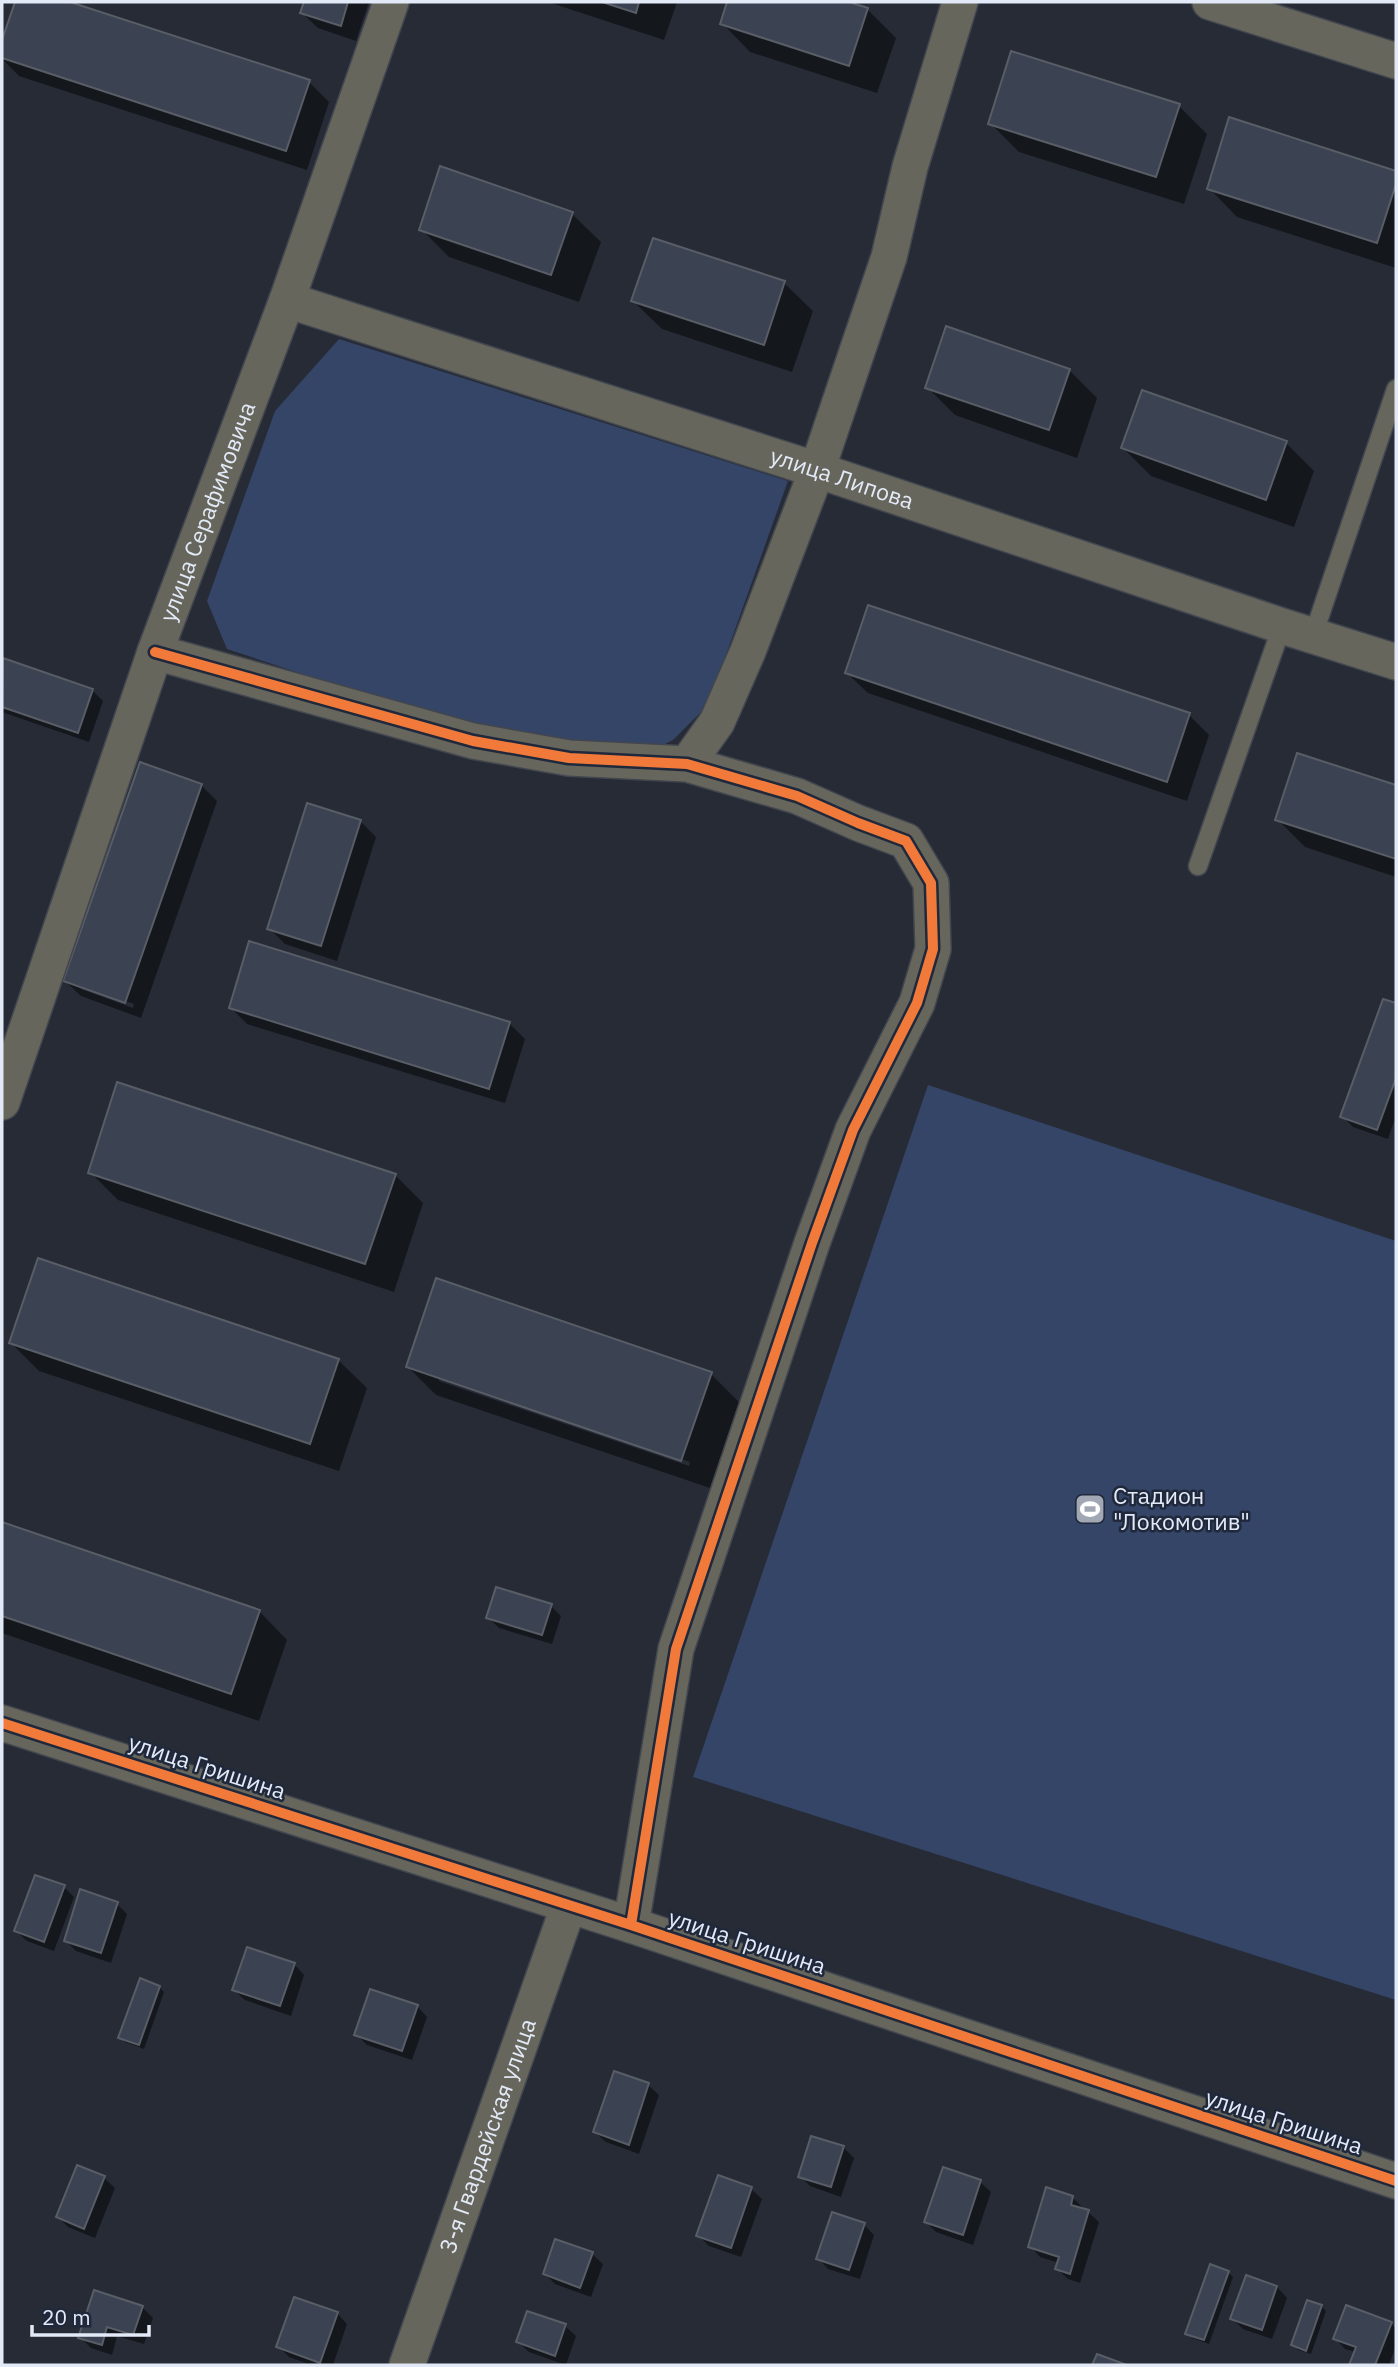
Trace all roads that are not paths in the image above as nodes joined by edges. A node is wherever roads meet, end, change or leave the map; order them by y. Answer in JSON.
{"nodes":[{"id":1,"x":391,"y":2,"type":"edge"},
{"id":2,"x":960,"y":2,"type":"edge"},
{"id":3,"x":1210,"y":2,"type":"edge"},
{"id":4,"x":1396,"y":61,"type":"edge"},
{"id":5,"x":286,"y":300,"type":"junction"},
{"id":6,"x":1396,"y":389,"type":"edge"},
{"id":7,"x":817,"y":470,"type":"junction"},
{"id":8,"x":1297,"y":631,"type":"junction"},
{"id":9,"x":155,"y":652,"type":"junction"},
{"id":10,"x":1396,"y":662,"type":"edge"},
{"id":11,"x":687,"y":764,"type":"junction"},
{"id":12,"x":1198,"y":866,"type":"dead end"},
{"id":13,"x":2,"y":1102,"type":"edge"},
{"id":14,"x":2,"y":1723,"type":"edge"},
{"id":15,"x":569,"y":1905,"type":"junction"},
{"id":16,"x":631,"y":1925,"type":"junction"},
{"id":17,"x":1396,"y":2181,"type":"edge"},
{"id":18,"x":407,"y":2365,"type":"edge"}],
"edges":[{"from":1,"to":5,"type":"street","name":"улица Серафимовича"},
{"from":2,"to":7,"type":"street"},
{"from":3,"to":4,"type":"street"},
{"from":5,"to":7,"type":"street","name":"улица Липова"},
{"from":5,"to":9,"type":"street","name":"улица Серафимовича"},
{"from":6,"to":8,"type":"lane"},
{"from":7,"to":8,"type":"street","name":"улица Липова"},
{"from":7,"to":11,"type":"street"},
{"from":8,"to":10,"type":"street","name":"улица Липова"},
{"from":8,"to":12,"type":"lane"},
{"from":9,"to":11,"type":"street"},
{"from":9,"to":13,"type":"street","name":"улица Серафимовича"},
{"from":11,"to":16,"type":"street"},
{"from":14,"to":15,"type":"street","name":"улица Гришина"},
{"from":15,"to":16,"type":"street","name":"улица Гришина"},
{"from":15,"to":18,"type":"street","name":"3-я Гвардейская улица"},
{"from":16,"to":17,"type":"street","name":"улица Гришина"}]}
